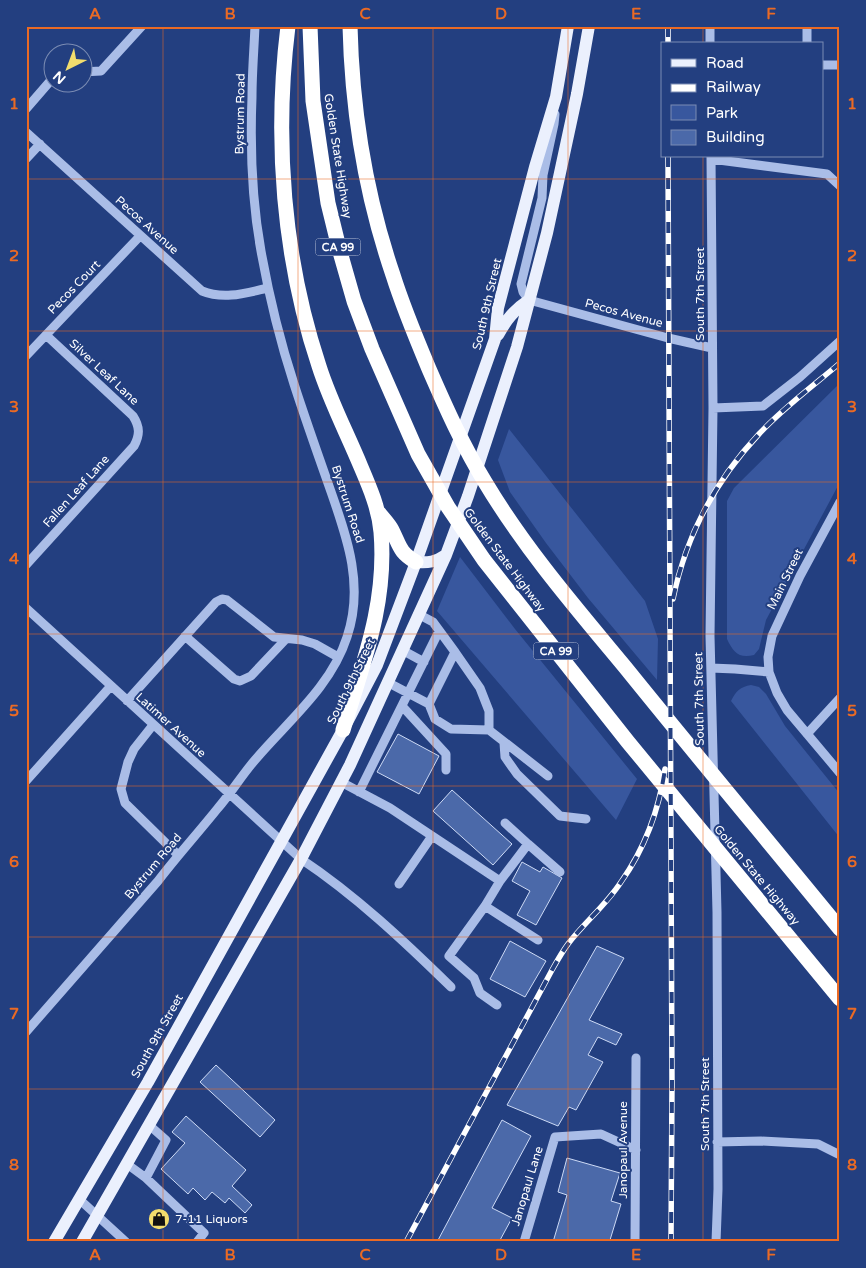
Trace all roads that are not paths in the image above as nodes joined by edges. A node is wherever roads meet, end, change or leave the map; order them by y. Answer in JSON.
{"nodes":[{"id":1,"x":142,"y":26,"type":"edge"},
{"id":2,"x":255,"y":26,"type":"edge"},
{"id":3,"x":288,"y":26,"type":"edge"},
{"id":4,"x":310,"y":26,"type":"edge"},
{"id":5,"x":350,"y":26,"type":"edge"},
{"id":6,"x":568,"y":26,"type":"edge"},
{"id":7,"x":589,"y":26,"type":"edge"},
{"id":8,"x":710,"y":26,"type":"edge"},
{"id":9,"x":807,"y":26,"type":"edge"},
{"id":10,"x":710,"y":42,"type":"edge"},
{"id":11,"x":807,"y":42,"type":"edge"},
{"id":12,"x":824,"y":65,"type":"edge"},
{"id":13,"x":840,"y":65,"type":"edge"},
{"id":14,"x":92,"y":71,"type":"edge"},
{"id":15,"x":42,"y":91,"type":"edge"},
{"id":16,"x":556,"y":97,"type":"junction"},
{"id":17,"x":26,"y":109,"type":"edge"},
{"id":18,"x":26,"y":132,"type":"edge"},
{"id":19,"x":40,"y":144,"type":"junction"},
{"id":20,"x":711,"y":158,"type":"edge"},
{"id":21,"x":26,"y":159,"type":"edge"},
{"id":22,"x":840,"y":186,"type":"edge"},
{"id":23,"x":140,"y":236,"type":"junction"},
{"id":24,"x":268,"y":288,"type":"junction"},
{"id":25,"x":529,"y":300,"type":"junction"},
{"id":26,"x":46,"y":335,"type":"junction"},
{"id":27,"x":495,"y":338,"type":"junction"},
{"id":28,"x":840,"y":341,"type":"edge"},
{"id":29,"x":712,"y":348,"type":"junction"},
{"id":30,"x":26,"y":356,"type":"edge"},
{"id":31,"x":713,"y":408,"type":"junction"},
{"id":32,"x":139,"y":431,"type":"joint"},
{"id":33,"x":840,"y":502,"type":"edge"},
{"id":34,"x":378,"y":511,"type":"junction"},
{"id":35,"x":840,"y":516,"type":"edge"},
{"id":36,"x":823,"y":532,"type":"junction"},
{"id":37,"x":446,"y":555,"type":"junction"},
{"id":38,"x":416,"y":562,"type":"junction"},
{"id":39,"x":26,"y":565,"type":"edge"},
{"id":40,"x":27,"y":610,"type":"edge"},
{"id":41,"x":418,"y":614,"type":"junction"},
{"id":42,"x":439,"y":631,"type":"junction"},
{"id":43,"x":185,"y":636,"type":"junction"},
{"id":44,"x":285,"y":640,"type":"junction"},
{"id":45,"x":402,"y":650,"type":"junction"},
{"id":46,"x":455,"y":652,"type":"junction"},
{"id":47,"x":338,"y":657,"type":"junction"},
{"id":48,"x":424,"y":662,"type":"junction"},
{"id":49,"x":711,"y":668,"type":"junction"},
{"id":50,"x":769,"y":672,"type":"junction"},
{"id":51,"x":387,"y":682,"type":"junction"},
{"id":52,"x":110,"y":687,"type":"junction"},
{"id":53,"x":408,"y":693,"type":"junction"},
{"id":54,"x":840,"y":698,"type":"edge"},
{"id":55,"x":127,"y":701,"type":"junction"},
{"id":56,"x":429,"y":704,"type":"junction"},
{"id":57,"x":402,"y":706,"type":"junction"},
{"id":58,"x":154,"y":725,"type":"junction"},
{"id":59,"x":343,"y":730,"type":"junction"},
{"id":60,"x":489,"y":730,"type":"junction"},
{"id":61,"x":807,"y":734,"type":"junction"},
{"id":62,"x":504,"y":743,"type":"junction"},
{"id":63,"x":446,"y":770,"type":"dead end"},
{"id":64,"x":840,"y":773,"type":"edge"},
{"id":65,"x":548,"y":776,"type":"dead end"},
{"id":66,"x":26,"y":782,"type":"edge"},
{"id":67,"x":341,"y":782,"type":"junction"},
{"id":68,"x":359,"y":792,"type":"junction"},
{"id":69,"x":229,"y":794,"type":"junction"},
{"id":70,"x":586,"y":819,"type":"dead end"},
{"id":71,"x":505,"y":823,"type":"dead end"},
{"id":72,"x":432,"y":836,"type":"junction"},
{"id":73,"x":282,"y":840,"type":"junction"},
{"id":74,"x":528,"y":844,"type":"junction"},
{"id":75,"x":178,"y":855,"type":"junction"},
{"id":76,"x":301,"y":859,"type":"junction"},
{"id":77,"x":560,"y":872,"type":"dead end"},
{"id":78,"x":500,"y":881,"type":"junction"},
{"id":79,"x":399,"y":884,"type":"dead end"},
{"id":80,"x":485,"y":906,"type":"junction"},
{"id":81,"x":840,"y":928,"type":"edge"},
{"id":82,"x":538,"y":940,"type":"dead end"},
{"id":83,"x":451,"y":986,"type":"dead end"},
{"id":84,"x":840,"y":999,"type":"edge"},
{"id":85,"x":497,"y":1005,"type":"dead end"},
{"id":86,"x":26,"y":1032,"type":"edge"},
{"id":87,"x":636,"y":1058,"type":"dead end"},
{"id":88,"x":149,"y":1125,"type":"junction"},
{"id":89,"x":717,"y":1142,"type":"junction"},
{"id":90,"x":636,"y":1150,"type":"junction"},
{"id":91,"x":840,"y":1155,"type":"edge"},
{"id":92,"x":127,"y":1164,"type":"junction"},
{"id":93,"x":146,"y":1178,"type":"junction"},
{"id":94,"x":79,"y":1199,"type":"junction"},
{"id":95,"x":97,"y":1216,"type":"junction"},
{"id":96,"x":54,"y":1242,"type":"edge"},
{"id":97,"x":82,"y":1242,"type":"edge"},
{"id":98,"x":126,"y":1242,"type":"edge"},
{"id":99,"x":197,"y":1242,"type":"edge"},
{"id":100,"x":524,"y":1242,"type":"edge"},
{"id":101,"x":635,"y":1242,"type":"edge"},
{"id":102,"x":716,"y":1242,"type":"edge"}],
"edges":[{"from":1,"to":14,"type":"street"},
{"from":2,"to":24,"type":"street","name":"Bystrum Road"},
{"from":3,"to":34,"type":"highway"},
{"from":4,"to":84,"type":"highway","name":"Golden State Highway","number":"CA 99"},
{"from":5,"to":81,"type":"highway","name":"Golden State Highway"},
{"from":6,"to":16,"type":"main road","name":"South 9th Street"},
{"from":7,"to":25,"type":"main road"},
{"from":8,"to":10,"type":"street"},
{"from":9,"to":11,"type":"street"},
{"from":12,"to":13,"type":"street"},
{"from":15,"to":17,"type":"street"},
{"from":16,"to":25,"type":"street"},
{"from":16,"to":27,"type":"main road","name":"South 9th Street"},
{"from":18,"to":19,"type":"street","name":"Pecos Avenue"},
{"from":19,"to":21,"type":"street"},
{"from":19,"to":23,"type":"street","name":"Pecos Avenue"},
{"from":20,"to":22,"type":"street"},
{"from":20,"to":29,"type":"street","name":"South 7th Street"},
{"from":23,"to":24,"type":"street","name":"Pecos Avenue"},
{"from":23,"to":26,"type":"street","name":"Pecos Court"},
{"from":24,"to":47,"type":"street","name":"Bystrum Road"},
{"from":25,"to":27,"type":"main road"},
{"from":25,"to":29,"type":"street","name":"Pecos Avenue"},
{"from":25,"to":37,"type":"main road"},
{"from":26,"to":30,"type":"street","name":"Pecos Court"},
{"from":26,"to":32,"type":"street","name":"Silver Leaf Lane"},
{"from":27,"to":38,"type":"main road","name":"South 9th Street"},
{"from":28,"to":31,"type":"street"},
{"from":29,"to":31,"type":"street","name":"South 7th Street"},
{"from":31,"to":49,"type":"street","name":"South 7th Street"},
{"from":32,"to":39,"type":"street","name":"Fallen Leaf Lane"},
{"from":33,"to":36,"type":"street","name":"Main Street"},
{"from":34,"to":38,"type":"highway"},
{"from":34,"to":59,"type":"highway"},
{"from":35,"to":36,"type":"street"},
{"from":36,"to":50,"type":"street","name":"Main Street"},
{"from":37,"to":38,"type":"main road"},
{"from":37,"to":41,"type":"main road"},
{"from":38,"to":59,"type":"main road","name":"South 9th Street"},
{"from":40,"to":52,"type":"street","name":"Latimer Avenue"},
{"from":41,"to":42,"type":"street"},
{"from":41,"to":45,"type":"main road"},
{"from":42,"to":46,"type":"street"},
{"from":42,"to":48,"type":"street"},
{"from":43,"to":44,"type":"street"},
{"from":43,"to":44,"type":"street"},
{"from":43,"to":55,"type":"street"},
{"from":44,"to":47,"type":"street"},
{"from":45,"to":48,"type":"street"},
{"from":45,"to":51,"type":"main road"},
{"from":46,"to":56,"type":"street"},
{"from":46,"to":60,"type":"street"},
{"from":47,"to":69,"type":"street","name":"Bystrum Road"},
{"from":48,"to":53,"type":"street"},
{"from":49,"to":50,"type":"street"},
{"from":49,"to":89,"type":"street","name":"South 7th Street"},
{"from":50,"to":61,"type":"street"},
{"from":51,"to":53,"type":"street"},
{"from":51,"to":67,"type":"main road"},
{"from":52,"to":55,"type":"street","name":"Latimer Avenue"},
{"from":52,"to":66,"type":"street"},
{"from":53,"to":56,"type":"street"},
{"from":53,"to":57,"type":"street"},
{"from":54,"to":61,"type":"street"},
{"from":55,"to":58,"type":"street","name":"Latimer Avenue"},
{"from":56,"to":60,"type":"street"},
{"from":57,"to":63,"type":"street"},
{"from":57,"to":68,"type":"street"},
{"from":58,"to":69,"type":"street","name":"Latimer Avenue"},
{"from":58,"to":75,"type":"street"},
{"from":59,"to":73,"type":"main road","name":"South 9th Street"},
{"from":60,"to":62,"type":"street"},
{"from":61,"to":64,"type":"street"},
{"from":62,"to":65,"type":"street"},
{"from":62,"to":70,"type":"street"},
{"from":67,"to":68,"type":"street"},
{"from":67,"to":76,"type":"main road"},
{"from":68,"to":72,"type":"street"},
{"from":69,"to":73,"type":"street","name":"Latimer Avenue"},
{"from":69,"to":75,"type":"street","name":"Bystrum Road"},
{"from":71,"to":74,"type":"street"},
{"from":72,"to":78,"type":"street"},
{"from":72,"to":79,"type":"street"},
{"from":73,"to":76,"type":"street","name":"Latimer Avenue"},
{"from":73,"to":94,"type":"main road","name":"South 9th Street"},
{"from":74,"to":77,"type":"street"},
{"from":74,"to":78,"type":"street"},
{"from":75,"to":86,"type":"street","name":"Bystrum Road"},
{"from":76,"to":83,"type":"street","name":"Latimer Avenue"},
{"from":76,"to":88,"type":"main road"},
{"from":78,"to":80,"type":"street"},
{"from":80,"to":82,"type":"street"},
{"from":80,"to":85,"type":"street"},
{"from":87,"to":90,"type":"street","name":"Janopaul Avenue"},
{"from":88,"to":92,"type":"main road"},
{"from":88,"to":93,"type":"street"},
{"from":89,"to":91,"type":"street"},
{"from":89,"to":102,"type":"street","name":"South 7th Street"},
{"from":90,"to":100,"type":"street","name":"Janopaul Lane"},
{"from":90,"to":101,"type":"street","name":"Janopaul Avenue"},
{"from":92,"to":93,"type":"street"},
{"from":92,"to":95,"type":"main road"},
{"from":93,"to":99,"type":"street"},
{"from":94,"to":95,"type":"street"},
{"from":94,"to":96,"type":"main road","name":"South 9th Street"},
{"from":95,"to":97,"type":"main road"},
{"from":95,"to":98,"type":"street"}]}
